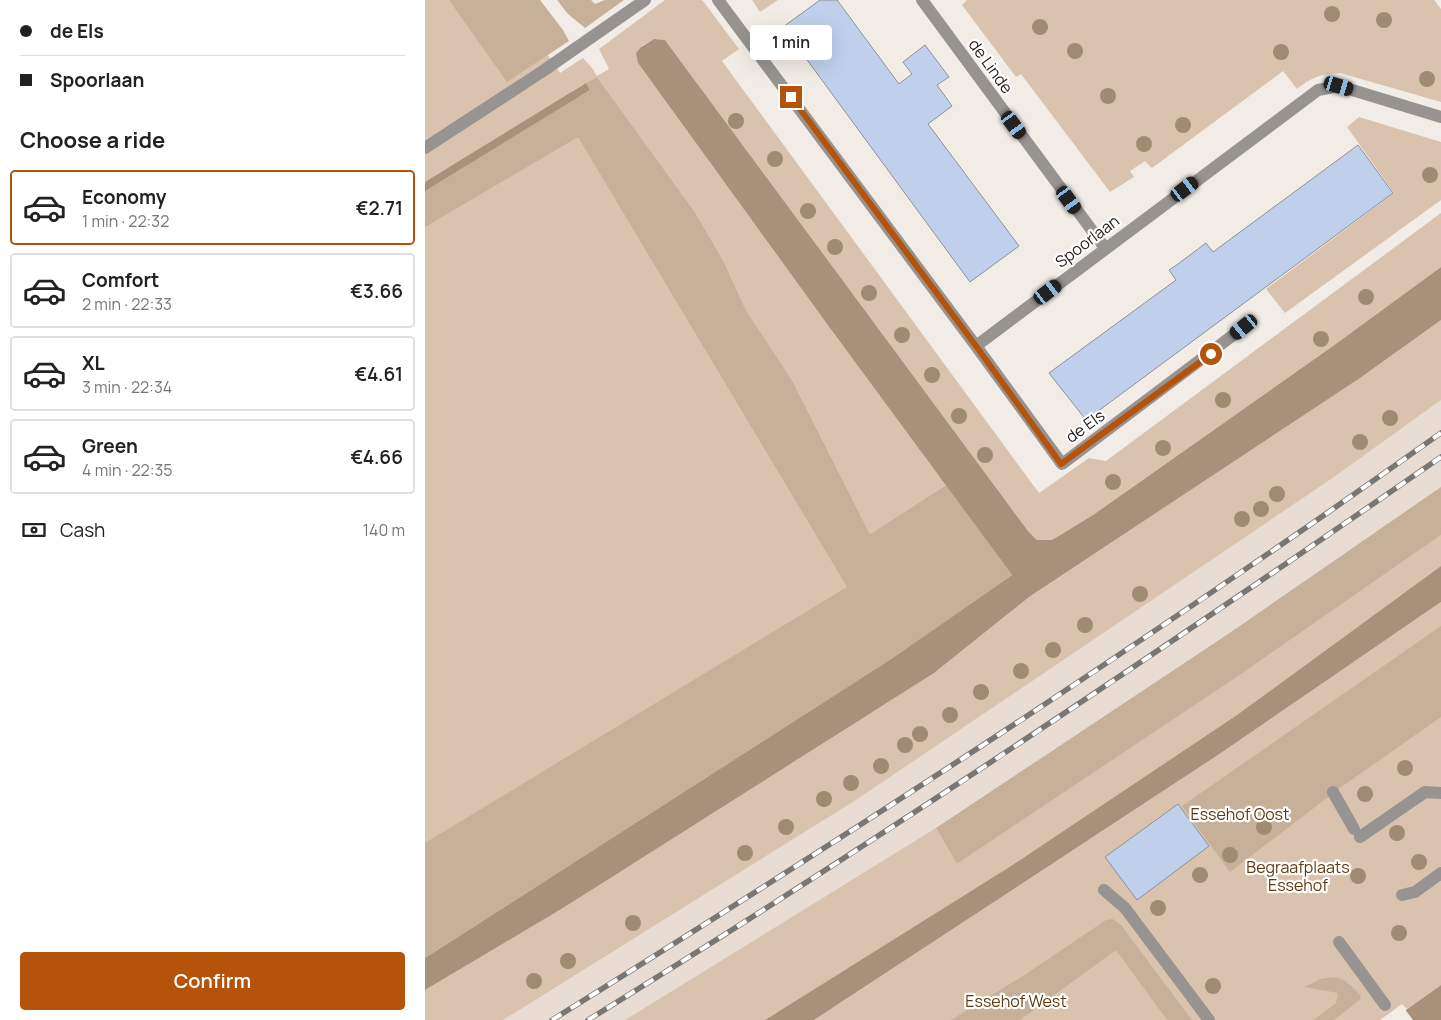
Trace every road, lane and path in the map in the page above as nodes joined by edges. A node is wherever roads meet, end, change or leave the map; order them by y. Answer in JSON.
{"nodes":[{"id":1,"x":645,"y":0,"type":"edge"},
{"id":2,"x":718,"y":0,"type":"edge"},
{"id":3,"x":922,"y":0,"type":"edge"},
{"id":4,"x":1441,"y":117,"type":"edge"},
{"id":5,"x":425,"y":148,"type":"edge"},
{"id":6,"x":1105,"y":248,"type":"junction"},
{"id":7,"x":1244,"y":327,"type":"dead end"},
{"id":8,"x":976,"y":346,"type":"junction"},
{"id":9,"x":1333,"y":792,"type":"dead end"},
{"id":10,"x":1441,"y":794,"type":"edge"},
{"id":11,"x":1441,"y":874,"type":"edge"},
{"id":12,"x":1104,"y":890,"type":"dead end"},
{"id":13,"x":1402,"y":895,"type":"dead end"},
{"id":14,"x":1339,"y":942,"type":"dead end"},
{"id":15,"x":1385,"y":1005,"type":"dead end"},
{"id":16,"x":1209,"y":1020,"type":"edge"}],
"edges":[{"from":1,"to":5,"type":"street"},
{"from":2,"to":8,"type":"street"},
{"from":3,"to":6,"type":"street","name":"de Linde"},
{"from":4,"to":6,"type":"street","name":"Spoorlaan"},
{"from":6,"to":8,"type":"street","name":"Spoorlaan"},
{"from":7,"to":8,"type":"street","name":"de Els"},
{"from":9,"to":10,"type":"street"},
{"from":11,"to":13,"type":"street"},
{"from":12,"to":16,"type":"street"},
{"from":14,"to":15,"type":"street"}]}
